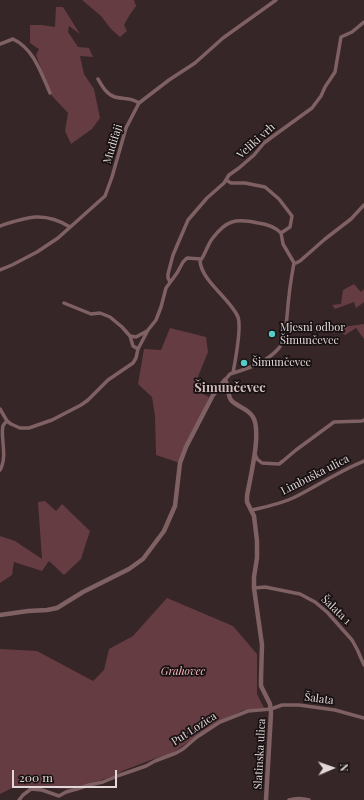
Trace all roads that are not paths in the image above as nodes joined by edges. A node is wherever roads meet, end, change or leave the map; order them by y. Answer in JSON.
{"nodes":[{"id":1,"x":276,"y":0,"type":"edge"},
{"id":2,"x":364,"y":22,"type":"edge"},
{"id":3,"x":0,"y":44,"type":"edge"},
{"id":4,"x":98,"y":79,"type":"dead end"},
{"id":5,"x":50,"y":93,"type":"dead end"},
{"id":6,"x":139,"y":103,"type":"junction"},
{"id":7,"x":226,"y":180,"type":"junction"},
{"id":8,"x":364,"y":205,"type":"edge"},
{"id":9,"x":0,"y":226,"type":"edge"},
{"id":10,"x":70,"y":227,"type":"junction"},
{"id":11,"x":281,"y":233,"type":"junction"},
{"id":12,"x":201,"y":259,"type":"junction"},
{"id":13,"x":294,"y":262,"type":"junction"},
{"id":14,"x":0,"y":270,"type":"edge"},
{"id":15,"x":170,"y":282,"type":"junction"},
{"id":16,"x":64,"y":303,"type":"dead end"},
{"id":17,"x":148,"y":330,"type":"junction"},
{"id":18,"x":130,"y":336,"type":"junction"},
{"id":19,"x":138,"y":349,"type":"junction"},
{"id":20,"x":233,"y":373,"type":"junction"},
{"id":21,"x":225,"y":380,"type":"junction"},
{"id":22,"x":0,"y":409,"type":"edge"},
{"id":23,"x":364,"y":420,"type":"edge"},
{"id":24,"x":7,"y":421,"type":"junction"},
{"id":25,"x":255,"y":454,"type":"junction"},
{"id":26,"x":364,"y":461,"type":"edge"},
{"id":27,"x":262,"y":464,"type":"junction"},
{"id":28,"x":0,"y":470,"type":"edge"},
{"id":29,"x":252,"y":470,"type":"junction"},
{"id":30,"x":252,"y":510,"type":"junction"},
{"id":31,"x":254,"y":588,"type":"junction"},
{"id":32,"x":0,"y":615,"type":"edge"},
{"id":33,"x":364,"y":665,"type":"edge"},
{"id":34,"x":271,"y":709,"type":"junction"},
{"id":35,"x":364,"y":718,"type":"edge"},
{"id":36,"x":58,"y":796,"type":"junction"},
{"id":37,"x":19,"y":800,"type":"edge"},
{"id":38,"x":62,"y":800,"type":"edge"},
{"id":39,"x":266,"y":800,"type":"edge"},
{"id":40,"x":289,"y":800,"type":"edge"},
{"id":41,"x":309,"y":800,"type":"edge"}],
"edges":[{"from":1,"to":6,"type":"street"},
{"from":2,"to":7,"type":"street","name":"Veliki vrh"},
{"from":3,"to":5,"type":"street"},
{"from":4,"to":6,"type":"street"},
{"from":6,"to":10,"type":"street","name":"Mudifaji"},
{"from":7,"to":11,"type":"street"},
{"from":7,"to":15,"type":"street","name":"Veliki vrh"},
{"from":8,"to":13,"type":"street"},
{"from":9,"to":10,"type":"street"},
{"from":10,"to":14,"type":"street","name":"Mudifaji"},
{"from":11,"to":12,"type":"street"},
{"from":11,"to":13,"type":"street"},
{"from":12,"to":15,"type":"street"},
{"from":12,"to":20,"type":"street"},
{"from":13,"to":20,"type":"street"},
{"from":15,"to":17,"type":"street"},
{"from":16,"to":18,"type":"street"},
{"from":17,"to":18,"type":"street"},
{"from":17,"to":19,"type":"street"},
{"from":18,"to":19,"type":"street"},
{"from":19,"to":24,"type":"street"},
{"from":20,"to":21,"type":"street"},
{"from":21,"to":25,"type":"street"},
{"from":21,"to":32,"type":"street"},
{"from":22,"to":24,"type":"street"},
{"from":23,"to":27,"type":"street"},
{"from":24,"to":28,"type":"street"},
{"from":25,"to":27,"type":"street"},
{"from":25,"to":29,"type":"street"},
{"from":26,"to":30,"type":"street","name":"Limbuška ulica"},
{"from":27,"to":29,"type":"street"},
{"from":29,"to":30,"type":"street"},
{"from":30,"to":31,"type":"street"},
{"from":31,"to":33,"type":"street","name":"Šalata 1"},
{"from":31,"to":34,"type":"street"},
{"from":34,"to":35,"type":"street","name":"Šalata"},
{"from":34,"to":36,"type":"street","name":"Put Lozica"},
{"from":34,"to":39,"type":"street","name":"Slatinska ulica"},
{"from":36,"to":37,"type":"street"},
{"from":36,"to":38,"type":"street"},
{"from":40,"to":41,"type":"street"}]}
